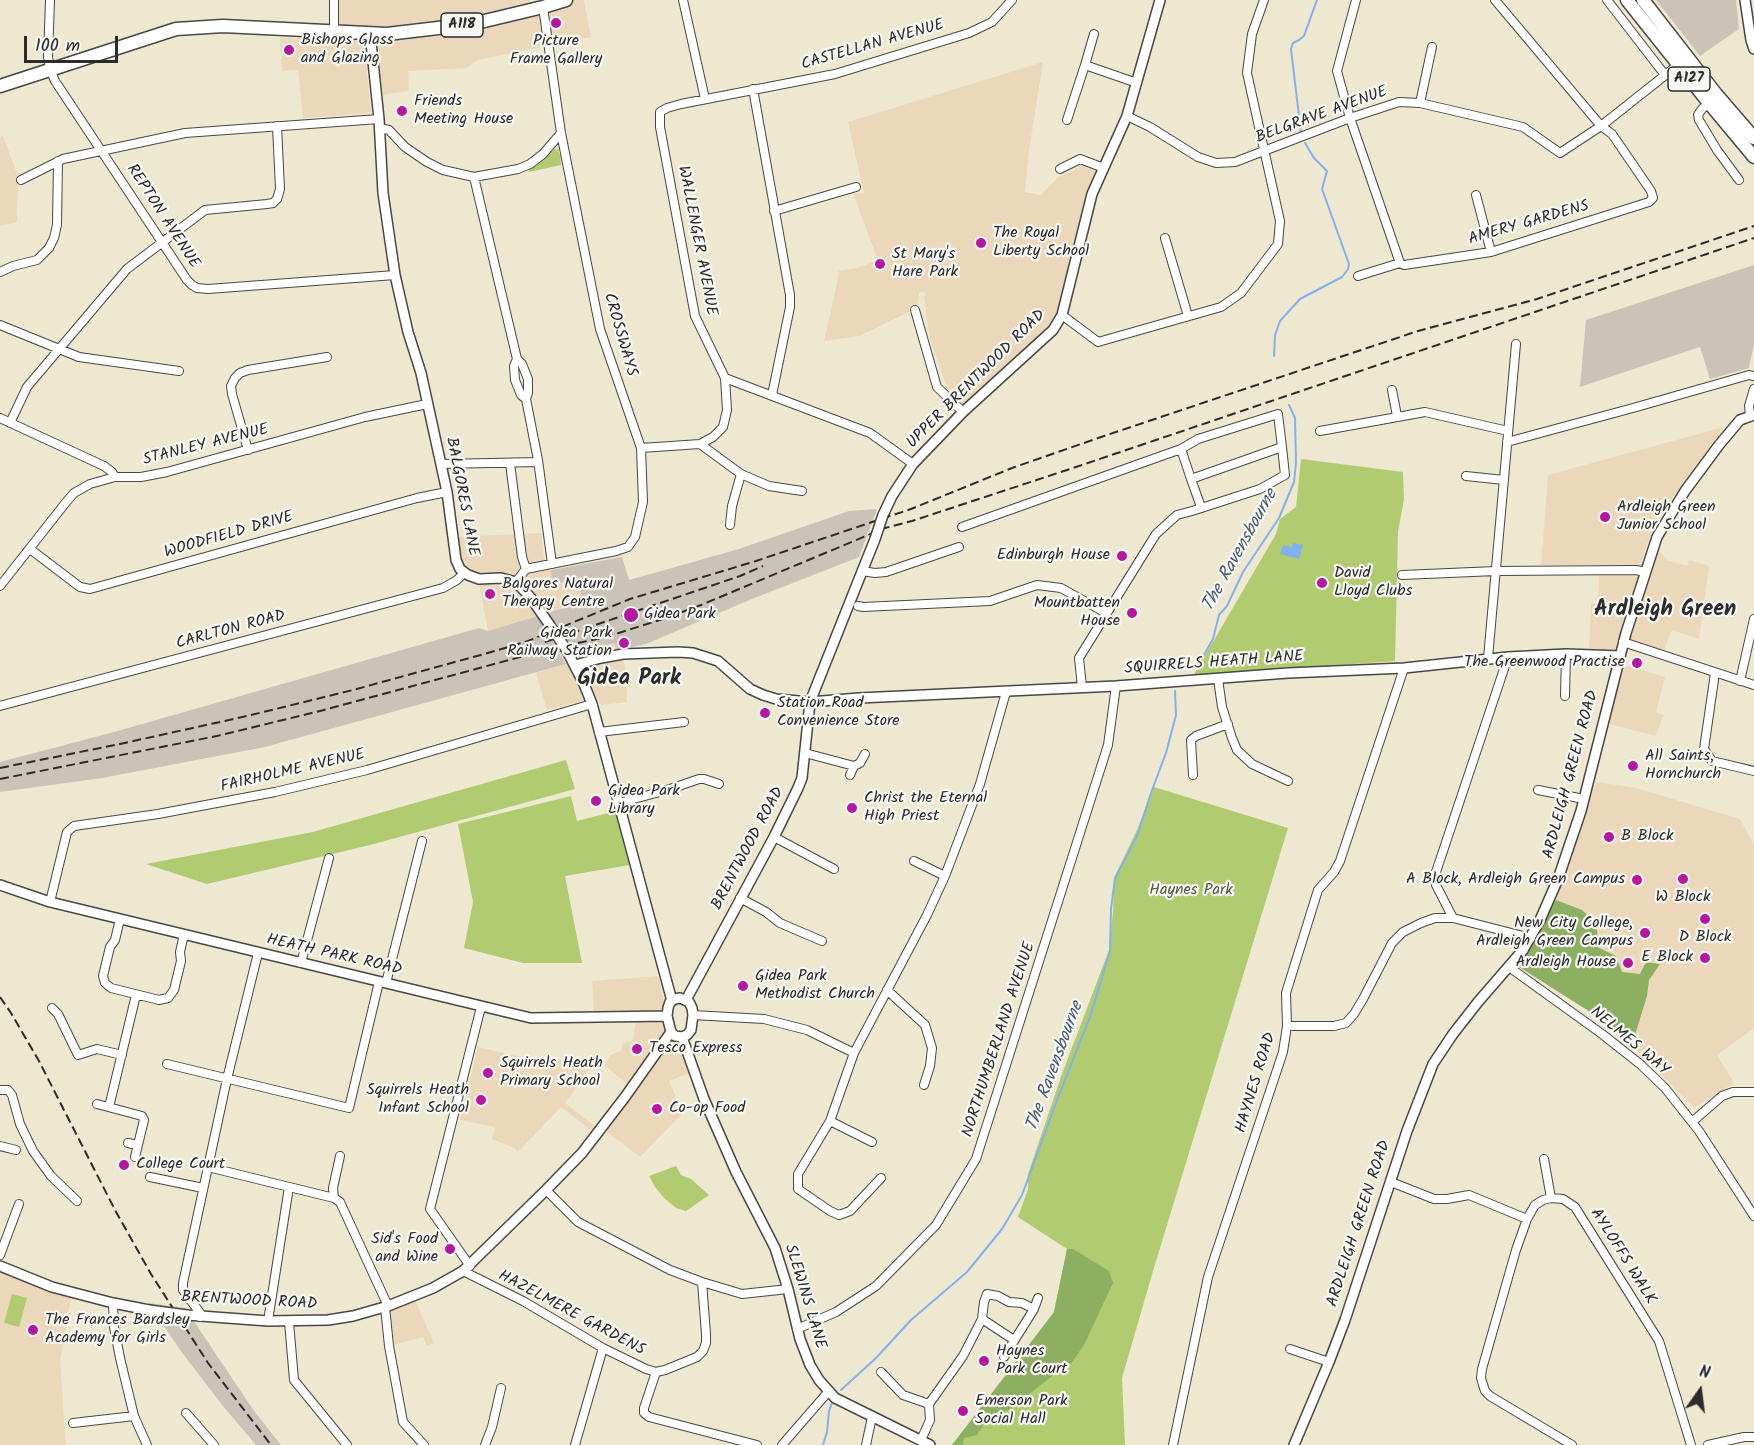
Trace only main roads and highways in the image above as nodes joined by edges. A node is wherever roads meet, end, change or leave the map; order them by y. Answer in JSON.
{"nodes":[{"id":1,"x":566,"y":0,"type":"edge"},
{"id":2,"x":1626,"y":0,"type":"edge"},
{"id":3,"x":1643,"y":0,"type":"edge"},
{"id":4,"x":0,"y":86,"type":"edge"},
{"id":5,"x":1749,"y":128,"type":"edge"},
{"id":6,"x":1754,"y":138,"type":"edge"},
{"id":7,"x":1754,"y":157,"type":"edge"}],
"edges":[{"from":1,"to":4,"type":"main road","number":"A118"},
{"from":2,"to":7,"type":"main road","number":"A127"},
{"from":3,"to":5,"type":"main road","number":"A127"},
{"from":5,"to":6,"type":"main road","number":"A127"}]}
